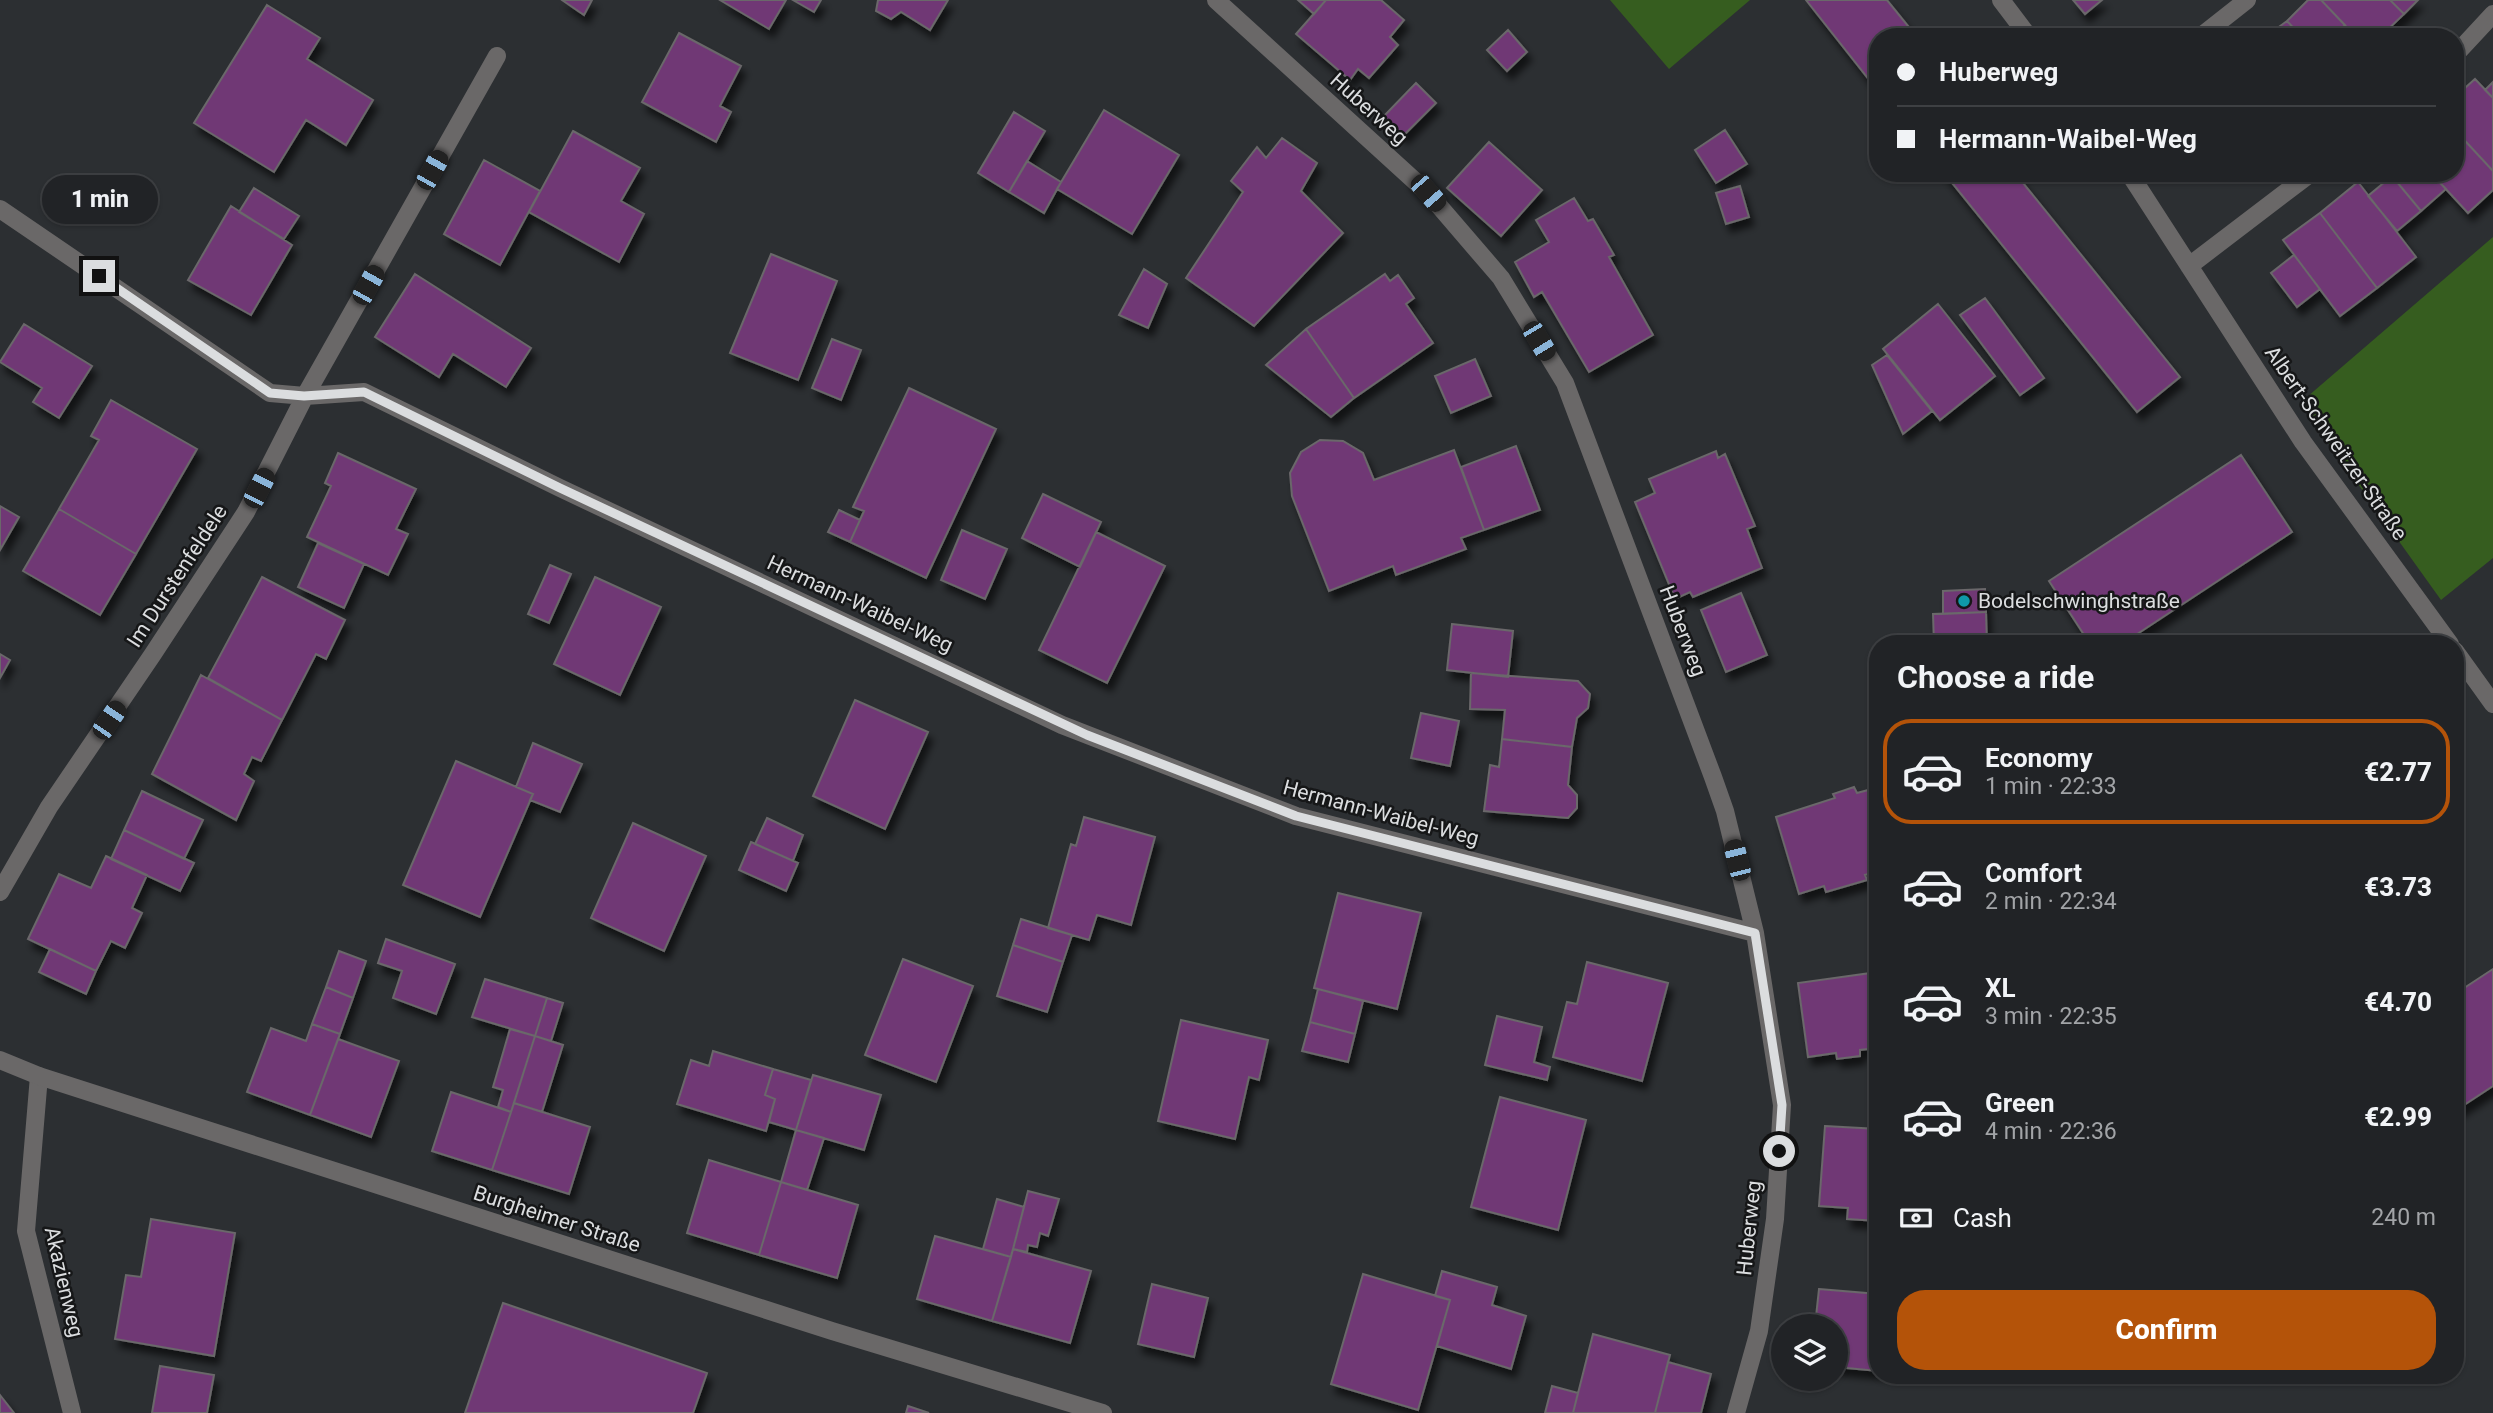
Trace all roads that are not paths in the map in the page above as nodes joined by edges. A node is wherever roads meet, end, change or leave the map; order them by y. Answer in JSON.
{"nodes":[{"id":1,"x":1216,"y":0,"type":"edge"},
{"id":2,"x":2001,"y":0,"type":"edge"},
{"id":3,"x":2247,"y":0,"type":"edge"},
{"id":4,"x":2493,"y":14,"type":"edge"},
{"id":5,"x":2022,"y":28,"type":"edge"},
{"id":6,"x":2211,"y":28,"type":"edge"},
{"id":7,"x":2464,"y":45,"type":"edge"},
{"id":8,"x":497,"y":55,"type":"dead end"},
{"id":9,"x":2135,"y":182,"type":"edge"},
{"id":10,"x":2299,"y":182,"type":"edge"},
{"id":11,"x":0,"y":209,"type":"edge"},
{"id":12,"x":2189,"y":266,"type":"junction"},
{"id":13,"x":304,"y":396,"type":"junction"},
{"id":14,"x":2443,"y":635,"type":"edge"},
{"id":15,"x":2464,"y":664,"type":"edge"},
{"id":16,"x":2493,"y":704,"type":"edge"},
{"id":17,"x":0,"y":892,"type":"edge"},
{"id":18,"x":1755,"y":933,"type":"junction"},
{"id":19,"x":0,"y":1060,"type":"edge"},
{"id":20,"x":39,"y":1076,"type":"junction"},
{"id":21,"x":72,"y":1413,"type":"edge"},
{"id":22,"x":1103,"y":1413,"type":"edge"},
{"id":23,"x":1736,"y":1413,"type":"edge"}],
"edges":[{"from":1,"to":18,"type":"street","name":"Huberweg"},
{"from":2,"to":5,"type":"street"},
{"from":3,"to":6,"type":"street"},
{"from":4,"to":7,"type":"street"},
{"from":8,"to":13,"type":"street","name":"Im Durstenfeldele"},
{"from":9,"to":12,"type":"street","name":"Albert-Schweitzer-Straße"},
{"from":10,"to":12,"type":"street"},
{"from":11,"to":13,"type":"street","name":"Hermann-Waibel-Weg"},
{"from":12,"to":14,"type":"street","name":"Albert-Schweitzer-Straße"},
{"from":13,"to":17,"type":"street","name":"Im Durstenfeldele"},
{"from":13,"to":18,"type":"street","name":"Hermann-Waibel-Weg"},
{"from":15,"to":16,"type":"street"},
{"from":18,"to":23,"type":"street","name":"Huberweg"},
{"from":19,"to":20,"type":"street","name":"Burgheimer Straße"},
{"from":20,"to":21,"type":"street","name":"Akazienweg"},
{"from":20,"to":22,"type":"street","name":"Burgheimer Straße"}]}
